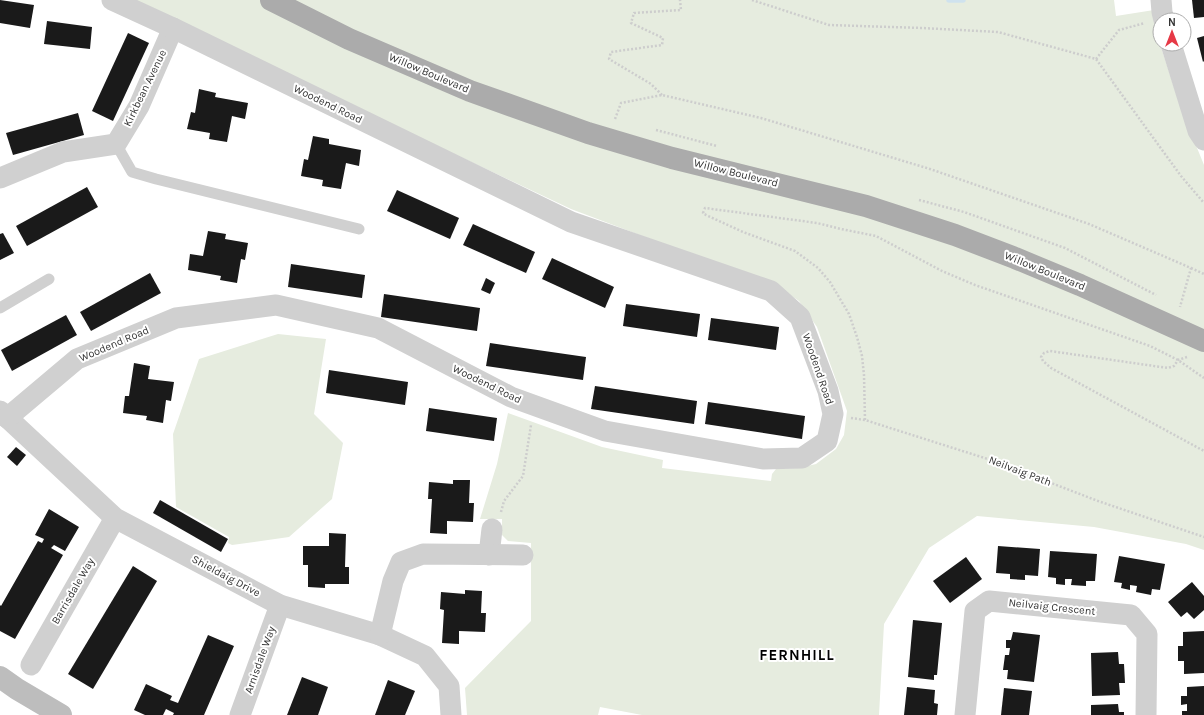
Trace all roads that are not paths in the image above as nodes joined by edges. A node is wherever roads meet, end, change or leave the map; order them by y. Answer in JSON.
{"nodes":[{"id":1,"x":112,"y":0,"type":"edge"},
{"id":2,"x":271,"y":0,"type":"edge"},
{"id":3,"x":173,"y":28,"type":"junction"},
{"id":4,"x":1174,"y":52,"type":"edge"},
{"id":5,"x":1204,"y":140,"type":"edge"},
{"id":6,"x":116,"y":144,"type":"junction"},
{"id":7,"x":0,"y":178,"type":"edge"},
{"id":8,"x":359,"y":229,"type":"dead end"},
{"id":9,"x":49,"y":279,"type":"dead end"},
{"id":10,"x":0,"y":308,"type":"edge"},
{"id":11,"x":1198,"y":348,"type":"edge"},
{"id":12,"x":3,"y":415,"type":"edge"},
{"id":13,"x":115,"y":518,"type":"junction"},
{"id":14,"x":492,"y":530,"type":"road end"},
{"id":15,"x":489,"y":555,"type":"junction"},
{"id":16,"x":523,"y":555,"type":"dead end"},
{"id":17,"x":280,"y":605,"type":"junction"},
{"id":18,"x":380,"y":635,"type":"junction"},
{"id":19,"x":31,"y":665,"type":"dead end"},
{"id":20,"x":0,"y":677,"type":"edge"},
{"id":21,"x":62,"y":715,"type":"edge"},
{"id":22,"x":240,"y":715,"type":"edge"},
{"id":23,"x":451,"y":715,"type":"edge"},
{"id":24,"x":965,"y":715,"type":"edge"},
{"id":25,"x":1146,"y":715,"type":"edge"}],
"edges":[{"from":1,"to":3,"type":"street","name":"Woodend Road"},
{"from":2,"to":11,"type":"main road","name":"Willow Boulevard"},
{"from":3,"to":6,"type":"street","name":"Kirkbean Avenue"},
{"from":3,"to":12,"type":"street","name":"Woodend Road"},
{"from":4,"to":5,"type":"street"},
{"from":6,"to":7,"type":"street"},
{"from":6,"to":8,"type":"lane"},
{"from":9,"to":10,"type":"lane"},
{"from":12,"to":13,"type":"street","name":"Shieldaig Drive"},
{"from":13,"to":17,"type":"street","name":"Shieldaig Drive"},
{"from":13,"to":19,"type":"street","name":"Barrisdale Way"},
{"from":14,"to":15,"type":"street"},
{"from":15,"to":16,"type":"street"},
{"from":15,"to":18,"type":"street"},
{"from":17,"to":18,"type":"street","name":"Shieldaig Drive"},
{"from":17,"to":22,"type":"street","name":"Arnisdale Way"},
{"from":18,"to":23,"type":"street","name":"Shieldaig Drive"},
{"from":20,"to":21,"type":"street"},
{"from":24,"to":25,"type":"street","name":"Neilvaig Crescent"}]}
